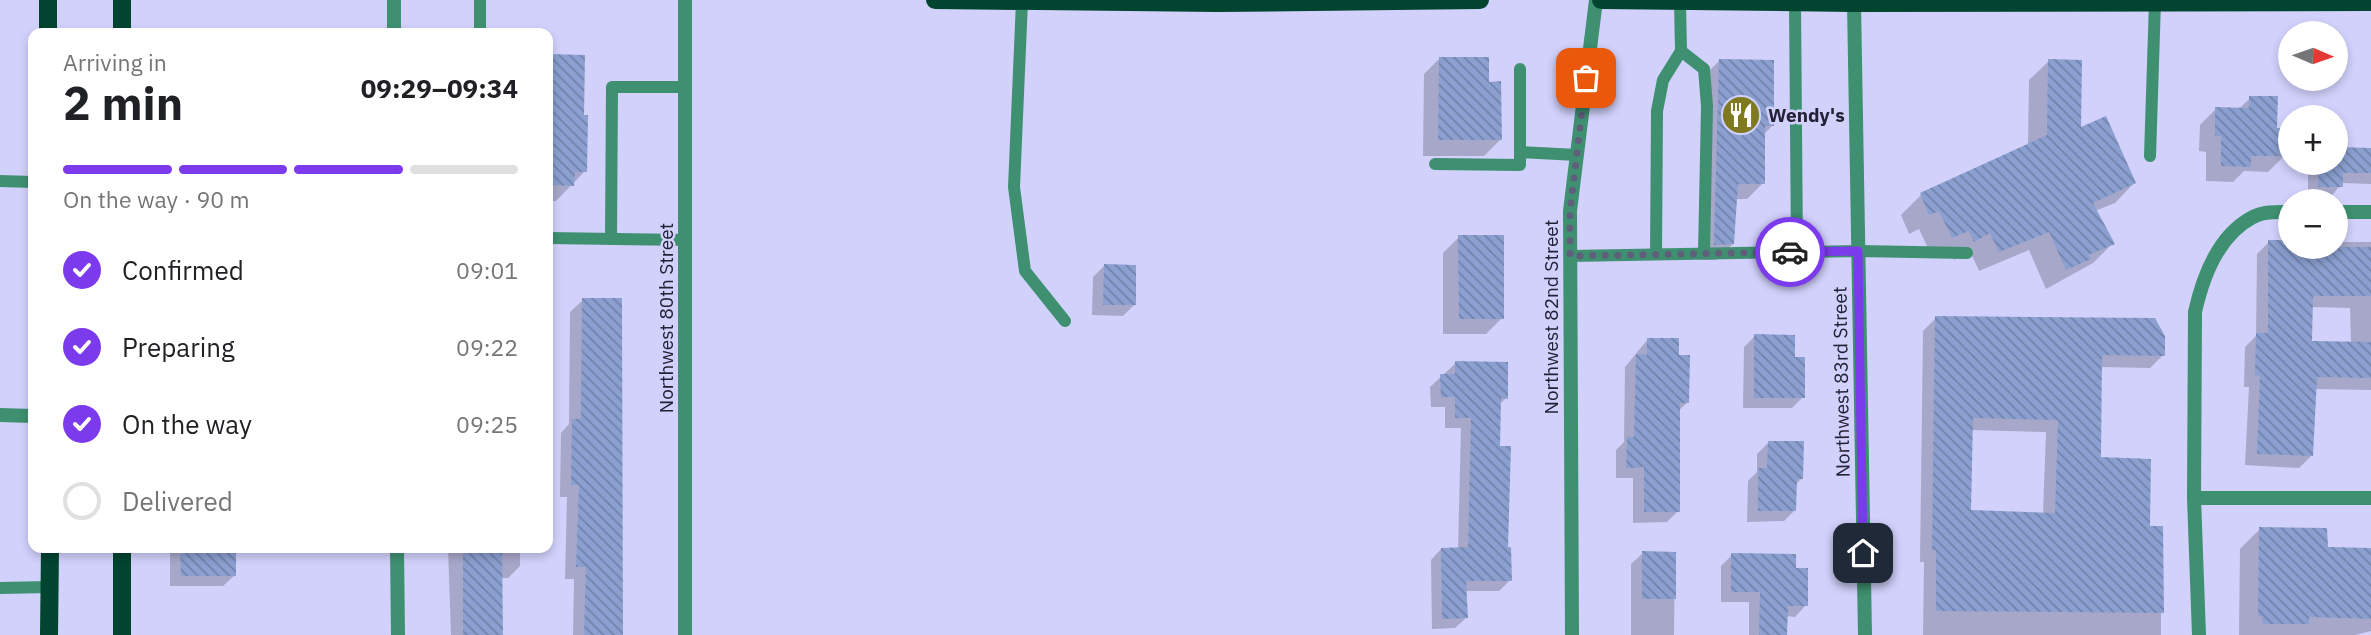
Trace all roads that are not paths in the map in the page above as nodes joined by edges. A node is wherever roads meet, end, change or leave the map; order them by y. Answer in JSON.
{"nodes":[{"id":1,"x":48,"y":0,"type":"edge"},
{"id":2,"x":122,"y":0,"type":"edge"},
{"id":3,"x":394,"y":0,"type":"edge"},
{"id":4,"x":480,"y":0,"type":"edge"},
{"id":5,"x":685,"y":0,"type":"edge"},
{"id":6,"x":935,"y":0,"type":"edge"},
{"id":7,"x":977,"y":0,"type":"edge"},
{"id":8,"x":1479,"y":0,"type":"edge"},
{"id":9,"x":1596,"y":0,"type":"edge"},
{"id":10,"x":1601,"y":0,"type":"edge"},
{"id":11,"x":1022,"y":1,"type":"edge"},
{"id":12,"x":2326,"y":1,"type":"edge"},
{"id":13,"x":1680,"y":2,"type":"junction"},
{"id":14,"x":1796,"y":2,"type":"junction"},
{"id":15,"x":1855,"y":2,"type":"edge"},
{"id":16,"x":2155,"y":2,"type":"junction"},
{"id":17,"x":2371,"y":2,"type":"edge"},
{"id":18,"x":48,"y":28,"type":"edge"},
{"id":19,"x":122,"y":28,"type":"edge"},
{"id":20,"x":394,"y":28,"type":"edge"},
{"id":21,"x":480,"y":28,"type":"edge"},
{"id":22,"x":1681,"y":51,"type":"junction"},
{"id":23,"x":1520,"y":69,"type":"dead end"},
{"id":24,"x":685,"y":87,"type":"junction"},
{"id":25,"x":1520,"y":152,"type":"junction"},
{"id":26,"x":1577,"y":155,"type":"junction"},
{"id":27,"x":2150,"y":156,"type":"dead end"},
{"id":28,"x":1435,"y":164,"type":"dead end"},
{"id":29,"x":0,"y":181,"type":"edge"},
{"id":30,"x":28,"y":182,"type":"edge"},
{"id":31,"x":2348,"y":212,"type":"edge"},
{"id":32,"x":2371,"y":212,"type":"edge"},
{"id":33,"x":2278,"y":214,"type":"edge"},
{"id":34,"x":553,"y":238,"type":"edge"},
{"id":35,"x":611,"y":239,"type":"junction"},
{"id":36,"x":685,"y":240,"type":"junction"},
{"id":37,"x":1858,"y":251,"type":"junction"},
{"id":38,"x":1797,"y":252,"type":"junction"},
{"id":39,"x":1704,"y":253,"type":"junction"},
{"id":40,"x":1967,"y":253,"type":"dead end"},
{"id":41,"x":1656,"y":254,"type":"junction"},
{"id":42,"x":1570,"y":256,"type":"junction"},
{"id":43,"x":1065,"y":321,"type":"dead end"},
{"id":44,"x":0,"y":415,"type":"edge"},
{"id":45,"x":28,"y":416,"type":"edge"},
{"id":46,"x":2194,"y":498,"type":"junction"},
{"id":47,"x":2371,"y":498,"type":"edge"},
{"id":48,"x":50,"y":553,"type":"edge"},
{"id":49,"x":122,"y":553,"type":"edge"},
{"id":50,"x":397,"y":553,"type":"edge"},
{"id":51,"x":50,"y":587,"type":"junction"},
{"id":52,"x":0,"y":589,"type":"edge"},
{"id":53,"x":49,"y":635,"type":"edge"},
{"id":54,"x":122,"y":635,"type":"edge"},
{"id":55,"x":398,"y":635,"type":"edge"},
{"id":56,"x":685,"y":635,"type":"edge"},
{"id":57,"x":1572,"y":635,"type":"edge"},
{"id":58,"x":1865,"y":635,"type":"edge"},
{"id":59,"x":2199,"y":635,"type":"edge"}],
"edges":[{"from":1,"to":18,"type":"main road"},
{"from":2,"to":19,"type":"main road"},
{"from":3,"to":20,"type":"street"},
{"from":4,"to":21,"type":"lane"},
{"from":5,"to":24,"type":"street","name":"Northwest 80th Street"},
{"from":6,"to":7,"type":"main road"},
{"from":7,"to":11,"type":"main road"},
{"from":8,"to":11,"type":"main road"},
{"from":9,"to":26,"type":"street","name":"Northwest 82nd Street"},
{"from":10,"to":13,"type":"main road"},
{"from":11,"to":43,"type":"lane"},
{"from":12,"to":16,"type":"main road"},
{"from":12,"to":17,"type":"main road"},
{"from":13,"to":14,"type":"main road"},
{"from":13,"to":22,"type":"lane"},
{"from":14,"to":15,"type":"main road"},
{"from":14,"to":38,"type":"lane"},
{"from":15,"to":16,"type":"main road"},
{"from":15,"to":37,"type":"street","name":"Northwest 83rd Street"},
{"from":16,"to":27,"type":"lane"},
{"from":22,"to":39,"type":"lane"},
{"from":22,"to":41,"type":"lane"},
{"from":23,"to":25,"type":"lane"},
{"from":24,"to":35,"type":"lane"},
{"from":24,"to":36,"type":"street","name":"Northwest 80th Street"},
{"from":25,"to":26,"type":"lane"},
{"from":25,"to":28,"type":"lane"},
{"from":26,"to":42,"type":"street","name":"Northwest 82nd Street"},
{"from":29,"to":30,"type":"lane"},
{"from":31,"to":32,"type":"street"},
{"from":33,"to":46,"type":"street"},
{"from":34,"to":35,"type":"lane"},
{"from":35,"to":36,"type":"lane"},
{"from":36,"to":56,"type":"street","name":"Northwest 80th Street"},
{"from":37,"to":38,"type":"lane"},
{"from":37,"to":40,"type":"lane"},
{"from":37,"to":58,"type":"street","name":"Northwest 83rd Street"},
{"from":38,"to":39,"type":"lane"},
{"from":39,"to":41,"type":"lane"},
{"from":41,"to":42,"type":"lane"},
{"from":42,"to":57,"type":"street","name":"Northwest 82nd Street"},
{"from":44,"to":45,"type":"street"},
{"from":46,"to":47,"type":"street"},
{"from":46,"to":59,"type":"street"},
{"from":48,"to":51,"type":"main road"},
{"from":49,"to":54,"type":"main road"},
{"from":50,"to":55,"type":"street"},
{"from":51,"to":52,"type":"lane"},
{"from":51,"to":53,"type":"main road"}]}
